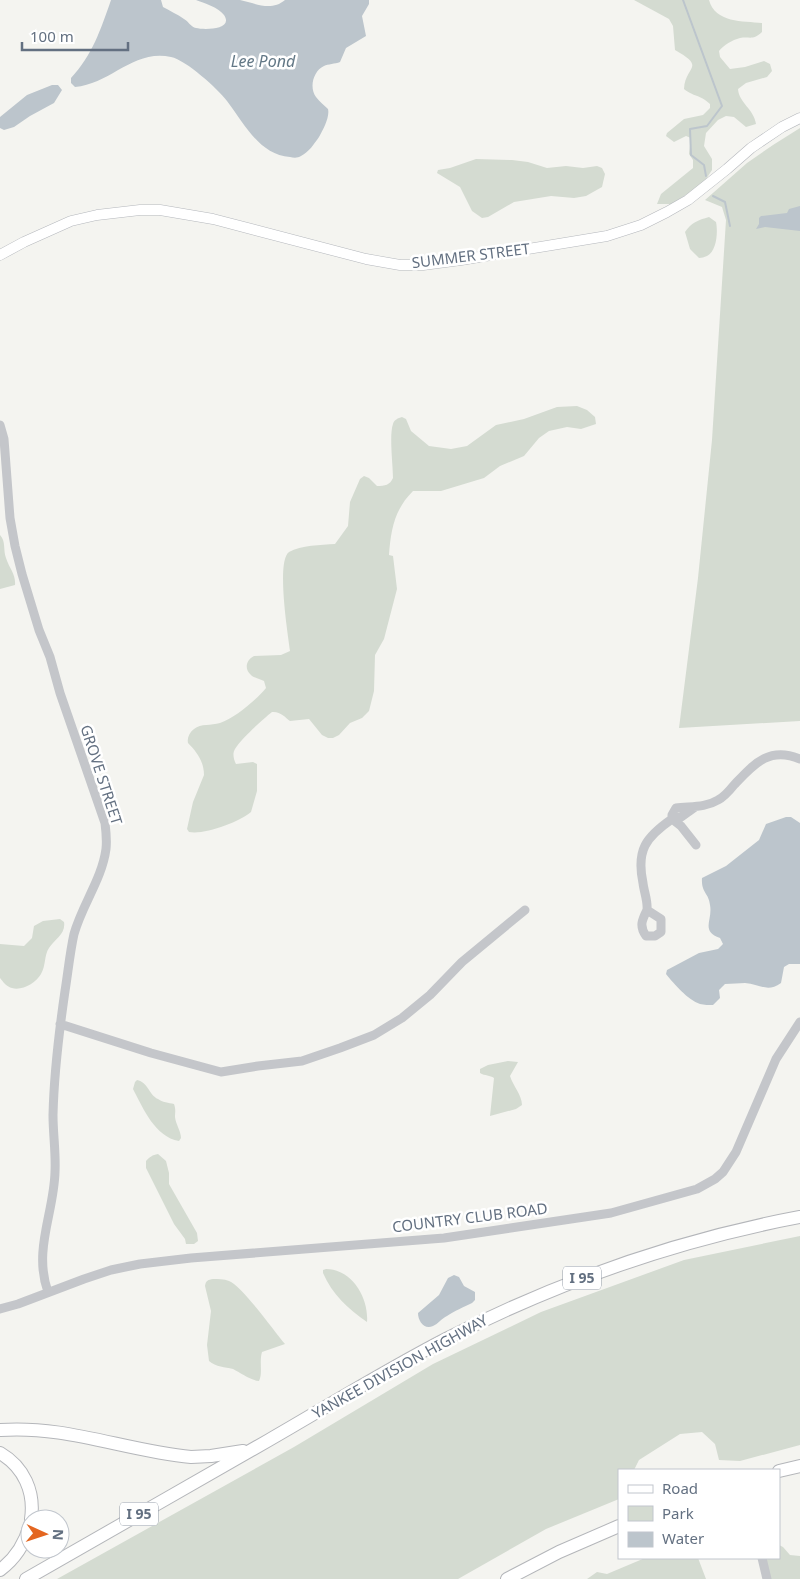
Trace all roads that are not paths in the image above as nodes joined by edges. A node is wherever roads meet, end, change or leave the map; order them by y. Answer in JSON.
{"nodes":[{"id":1,"x":800,"y":118,"type":"edge"},
{"id":2,"x":0,"y":255,"type":"edge"},
{"id":3,"x":0,"y":425,"type":"edge"},
{"id":4,"x":800,"y":760,"type":"edge"},
{"id":5,"x":672,"y":819,"type":"junction"},
{"id":6,"x":696,"y":845,"type":"dead end"},
{"id":7,"x":525,"y":910,"type":"dead end"},
{"id":8,"x":647,"y":910,"type":"dead end"},
{"id":9,"x":800,"y":1022,"type":"edge"},
{"id":10,"x":60,"y":1024,"type":"junction"},
{"id":11,"x":800,"y":1217,"type":"edge"},
{"id":12,"x":48,"y":1292,"type":"junction"},
{"id":13,"x":0,"y":1310,"type":"edge"},
{"id":14,"x":0,"y":1430,"type":"edge"},
{"id":15,"x":253,"y":1449,"type":"junction"},
{"id":16,"x":0,"y":1453,"type":"edge"},
{"id":17,"x":800,"y":1466,"type":"edge"},
{"id":18,"x":780,"y":1471,"type":"edge"},
{"id":19,"x":32,"y":1509,"type":"edge"},
{"id":20,"x":618,"y":1526,"type":"edge"},
{"id":21,"x":20,"y":1548,"type":"edge"},
{"id":22,"x":762,"y":1559,"type":"edge"},
{"id":23,"x":0,"y":1570,"type":"edge"},
{"id":24,"x":26,"y":1579,"type":"edge"},
{"id":25,"x":507,"y":1579,"type":"edge"},
{"id":26,"x":767,"y":1579,"type":"edge"}],
"edges":[{"from":1,"to":2,"type":"main road","name":"SUMMER STREET"},
{"from":3,"to":10,"type":"street","name":"GROVE STREET"},
{"from":4,"to":5,"type":"street"},
{"from":5,"to":6,"type":"street"},
{"from":5,"to":8,"type":"street"},
{"from":7,"to":10,"type":"street"},
{"from":9,"to":12,"type":"street","name":"COUNTRY CLUB ROAD"},
{"from":10,"to":12,"type":"street","name":"GROVE STREET"},
{"from":11,"to":15,"type":"highway","name":"YANKEE DIVISION HIGHWAY","number":"I 95"},
{"from":12,"to":13,"type":"street"},
{"from":14,"to":15,"type":"highway"},
{"from":15,"to":24,"type":"highway","name":"YANKEE DIVISION HIGHWAY","number":"I 95"},
{"from":16,"to":19,"type":"highway"},
{"from":17,"to":18,"type":"highway"},
{"from":20,"to":25,"type":"highway"},
{"from":21,"to":23,"type":"highway"},
{"from":22,"to":26,"type":"street"}]}
